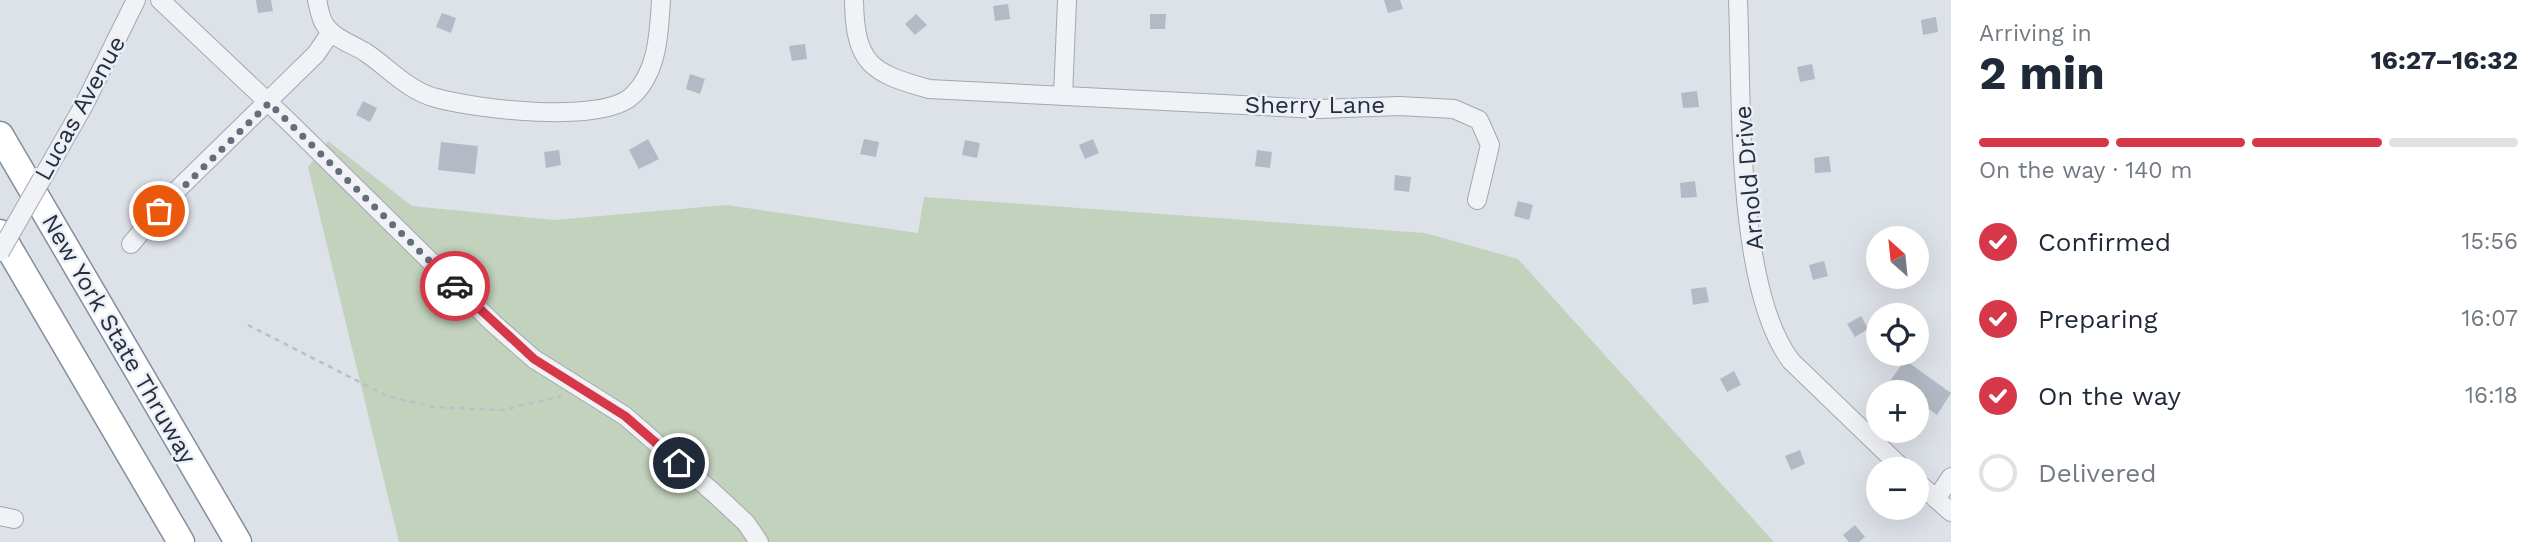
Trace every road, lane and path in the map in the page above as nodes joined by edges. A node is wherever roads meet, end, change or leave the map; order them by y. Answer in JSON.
{"nodes":[{"id":1,"x":136,"y":0,"type":"edge"},
{"id":2,"x":160,"y":0,"type":"edge"},
{"id":3,"x":317,"y":0,"type":"edge"},
{"id":4,"x":661,"y":0,"type":"edge"},
{"id":5,"x":854,"y":0,"type":"edge"},
{"id":6,"x":1067,"y":0,"type":"edge"},
{"id":7,"x":1738,"y":0,"type":"edge"},
{"id":8,"x":331,"y":32,"type":"junction"},
{"id":9,"x":1063,"y":96,"type":"junction"},
{"id":10,"x":269,"y":103,"type":"junction"},
{"id":11,"x":0,"y":135,"type":"edge"},
{"id":12,"x":1477,"y":200,"type":"dead end"},
{"id":13,"x":0,"y":233,"type":"edge"},
{"id":14,"x":131,"y":244,"type":"dead end"},
{"id":15,"x":0,"y":252,"type":"edge"},
{"id":16,"x":248,"y":325,"type":"dead end"},
{"id":17,"x":581,"y":391,"type":"junction"},
{"id":18,"x":1891,"y":457,"type":"edge"},
{"id":19,"x":1951,"y":477,"type":"edge"},
{"id":20,"x":1929,"y":493,"type":"edge"},
{"id":21,"x":1936,"y":499,"type":"junction"},
{"id":22,"x":1951,"y":512,"type":"edge"},
{"id":23,"x":181,"y":542,"type":"edge"},
{"id":24,"x":238,"y":542,"type":"edge"},
{"id":25,"x":759,"y":542,"type":"edge"}],
"edges":[{"from":1,"to":15,"type":"street","name":"Lucas Avenue","bridge":true},
{"from":2,"to":10,"type":"street"},
{"from":3,"to":8,"type":"street"},
{"from":4,"to":8,"type":"street"},
{"from":5,"to":9,"type":"street","name":"Sherry Lane"},
{"from":6,"to":9,"type":"street"},
{"from":7,"to":18,"type":"street","name":"Arnold Drive"},
{"from":8,"to":10,"type":"street"},
{"from":9,"to":12,"type":"street","name":"Sherry Lane"},
{"from":10,"to":14,"type":"street"},
{"from":10,"to":17,"type":"street"},
{"from":11,"to":24,"type":"highway","name":"New York State Thruway"},
{"from":13,"to":23,"type":"highway","name":"New York State Thruway"},
{"from":16,"to":17,"type":"path"},
{"from":17,"to":25,"type":"street"},
{"from":19,"to":21,"type":"street"},
{"from":20,"to":21,"type":"street"},
{"from":21,"to":22,"type":"street"}]}
